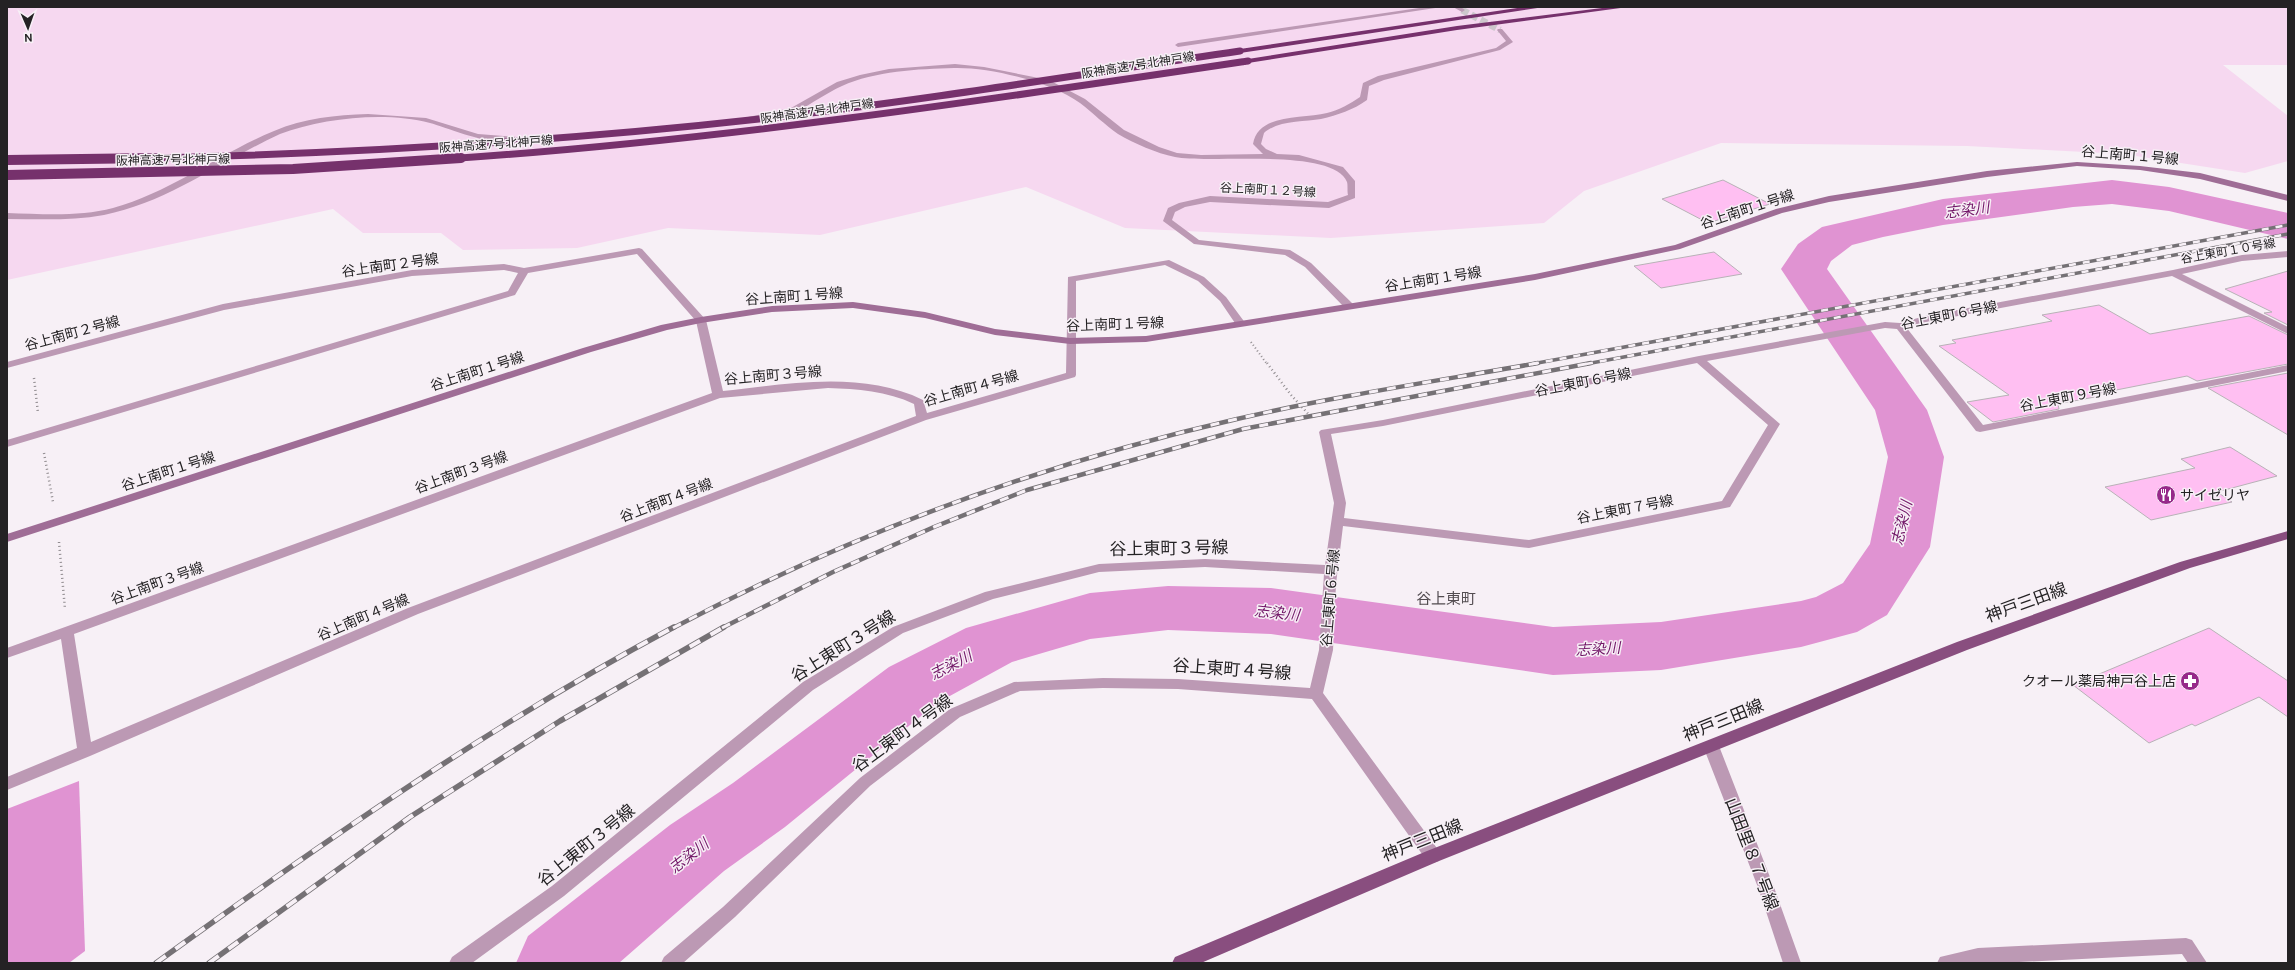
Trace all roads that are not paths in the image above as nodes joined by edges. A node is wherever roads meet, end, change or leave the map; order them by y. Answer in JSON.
{"nodes":[{"id":1,"x":1439,"y":7,"type":"edge"},
{"id":2,"x":1541,"y":7,"type":"edge"},
{"id":3,"x":1625,"y":7,"type":"edge"},
{"id":4,"x":1500,"y":30,"type":"tunnel mouth"},
{"id":5,"x":1178,"y":45,"type":"dead end"},
{"id":6,"x":1276,"y":156,"type":"junction"},
{"id":7,"x":7,"y":160,"type":"edge"},
{"id":8,"x":7,"y":175,"type":"edge"},
{"id":9,"x":2288,"y":198,"type":"edge"},
{"id":10,"x":7,"y":216,"type":"edge"},
{"id":11,"x":2288,"y":254,"type":"edge"},
{"id":12,"x":524,"y":271,"type":"junction"},
{"id":13,"x":2173,"y":273,"type":"junction"},
{"id":14,"x":1349,"y":306,"type":"junction"},
{"id":15,"x":701,"y":320,"type":"junction"},
{"id":16,"x":1241,"y":324,"type":"junction"},
{"id":17,"x":1900,"y":326,"type":"junction"},
{"id":18,"x":2288,"y":331,"type":"edge"},
{"id":19,"x":1070,"y":341,"type":"junction"},
{"id":20,"x":1699,"y":359,"type":"junction"},
{"id":21,"x":7,"y":365,"type":"edge"},
{"id":22,"x":2288,"y":368,"type":"edge"},
{"id":23,"x":718,"y":395,"type":"junction"},
{"id":24,"x":922,"y":418,"type":"junction"},
{"id":25,"x":7,"y":444,"type":"edge"},
{"id":26,"x":1339,"y":521,"type":"junction"},
{"id":27,"x":2288,"y":535,"type":"edge"},
{"id":28,"x":7,"y":538,"type":"edge"},
{"id":29,"x":1330,"y":577,"type":"junction"},
{"id":30,"x":67,"y":631,"type":"junction"},
{"id":31,"x":7,"y":652,"type":"edge"},
{"id":32,"x":1316,"y":694,"type":"junction"},
{"id":33,"x":1711,"y":746,"type":"junction"},
{"id":34,"x":85,"y":752,"type":"junction"},
{"id":35,"x":7,"y":784,"type":"edge"},
{"id":36,"x":1433,"y":856,"type":"junction"},
{"id":37,"x":458,"y":963,"type":"edge"},
{"id":38,"x":670,"y":963,"type":"edge"},
{"id":39,"x":1181,"y":963,"type":"edge"},
{"id":40,"x":1792,"y":963,"type":"edge"},
{"id":41,"x":1946,"y":963,"type":"edge"},
{"id":42,"x":2198,"y":963,"type":"edge"}],
"edges":[{"from":1,"to":5,"type":"street"},
{"from":2,"to":7,"type":"highway","name":"阪神高速7号北神戸線","bridge":true},
{"from":3,"to":8,"type":"highway","name":"阪神高速7号北神戸線","bridge":true},
{"from":4,"to":6,"type":"street","name":"谷上南町１２号線"},
{"from":6,"to":10,"type":"street"},
{"from":6,"to":14,"type":"street","name":"谷上南町１２号線"},
{"from":9,"to":14,"type":"street","name":"谷上南町１号線"},
{"from":11,"to":13,"type":"street","name":"谷上東町１０号線"},
{"from":12,"to":15,"type":"street","name":"谷上南町２号線"},
{"from":12,"to":21,"type":"street","name":"谷上南町２号線"},
{"from":12,"to":25,"type":"street"},
{"from":13,"to":17,"type":"street","name":"谷上東町６号線"},
{"from":13,"to":18,"type":"street"},
{"from":14,"to":16,"type":"street","name":"谷上南町１号線"},
{"from":15,"to":19,"type":"street","name":"谷上南町１号線"},
{"from":15,"to":23,"type":"street","name":"谷上南町２号線"},
{"from":15,"to":28,"type":"street","name":"谷上南町１号線"},
{"from":16,"to":19,"type":"street","name":"谷上南町１号線"},
{"from":16,"to":19,"type":"street","name":"谷上南町４号線"},
{"from":17,"to":20,"type":"street","name":"谷上東町６号線"},
{"from":17,"to":22,"type":"street","name":"谷上東町９号線"},
{"from":19,"to":24,"type":"street","name":"谷上南町４号線"},
{"from":20,"to":26,"type":"street","name":"谷上東町６号線"},
{"from":20,"to":26,"type":"street","name":"谷上東町７号線"},
{"from":23,"to":24,"type":"street","name":"谷上南町３号線"},
{"from":23,"to":30,"type":"street","name":"谷上南町３号線"},
{"from":24,"to":34,"type":"street","name":"谷上南町４号線"},
{"from":26,"to":29,"type":"street","name":"谷上東町６号線"},
{"from":27,"to":33,"type":"main road","name":"神戸三田線"},
{"from":29,"to":32,"type":"street","name":"谷上東町６号線"},
{"from":29,"to":37,"type":"street","name":"谷上東町３号線"},
{"from":30,"to":31,"type":"street","name":"谷上南町３号線"},
{"from":30,"to":34,"type":"street"},
{"from":32,"to":36,"type":"street"},
{"from":32,"to":38,"type":"street","name":"谷上東町４号線"},
{"from":33,"to":36,"type":"main road","name":"神戸三田線"},
{"from":33,"to":40,"type":"street","name":"山田里８７号線"},
{"from":34,"to":35,"type":"street","name":"谷上南町４号線"},
{"from":36,"to":39,"type":"main road","name":"神戸三田線"},
{"from":41,"to":42,"type":"street"}]}
